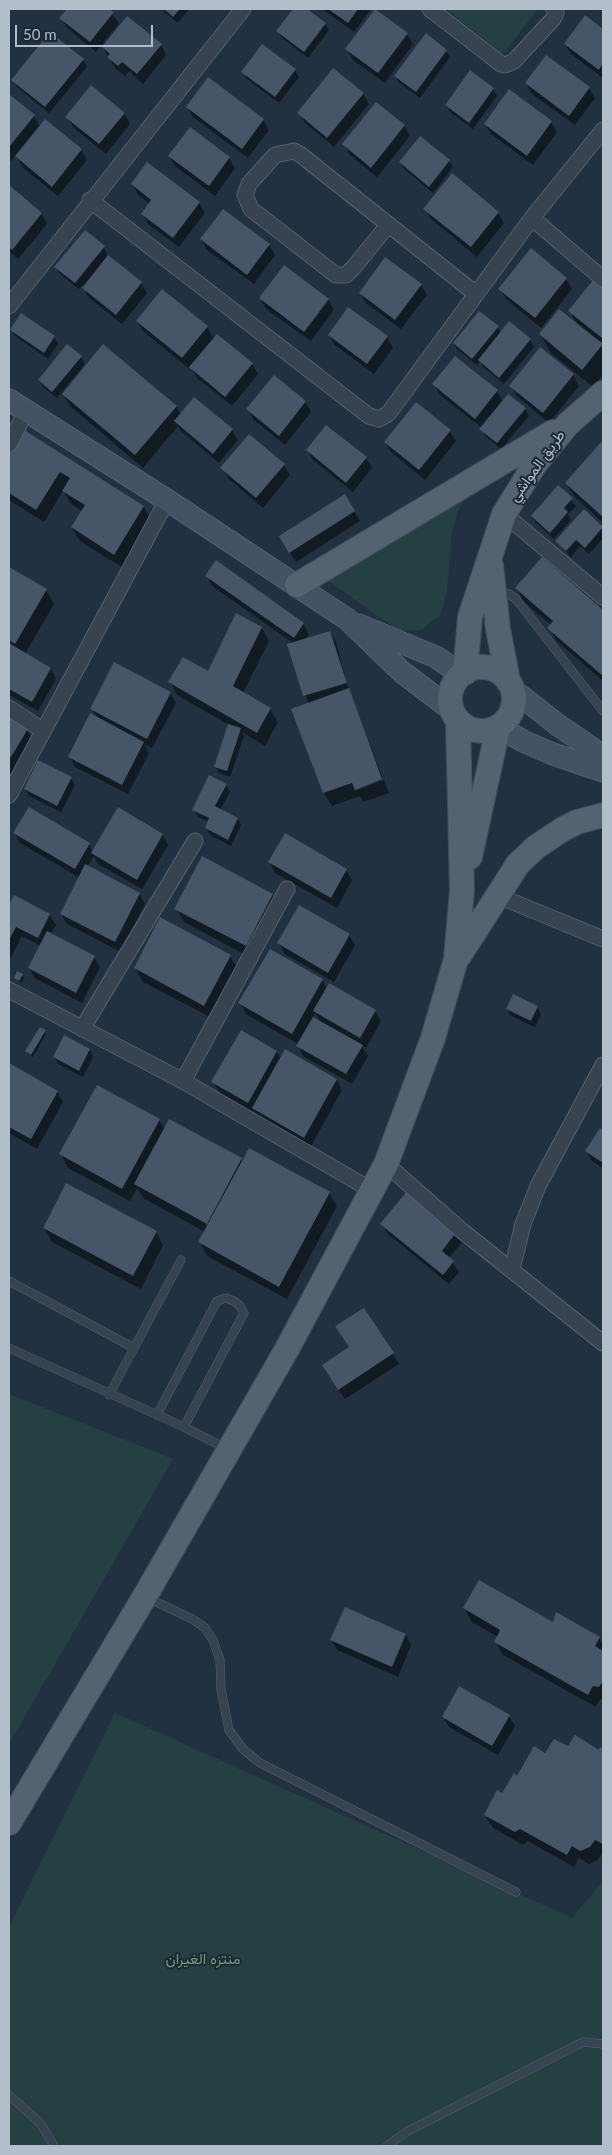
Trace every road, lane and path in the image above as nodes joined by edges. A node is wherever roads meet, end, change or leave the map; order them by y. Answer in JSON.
{"nodes":[{"id":1,"x":242,"y":9,"type":"edge"},
{"id":2,"x":430,"y":9,"type":"edge"},
{"id":3,"x":554,"y":9,"type":"edge"},
{"id":4,"x":603,"y":130,"type":"edge"},
{"id":5,"x":90,"y":200,"type":"junction"},
{"id":6,"x":532,"y":218,"type":"junction"},
{"id":7,"x":388,"y":225,"type":"junction"},
{"id":8,"x":603,"y":278,"type":"edge"},
{"id":9,"x":476,"y":294,"type":"junction"},
{"id":10,"x":9,"y":306,"type":"edge"},
{"id":11,"x":603,"y":393,"type":"edge"},
{"id":12,"x":9,"y":400,"type":"edge"},
{"id":13,"x":26,"y":412,"type":"junction"},
{"id":14,"x":568,"y":424,"type":"junction"},
{"id":15,"x":9,"y":444,"type":"edge"},
{"id":16,"x":167,"y":500,"type":"junction"},
{"id":17,"x":504,"y":514,"type":"junction"},
{"id":18,"x":490,"y":554,"type":"junction"},
{"id":19,"x":297,"y":585,"type":"junction"},
{"id":20,"x":492,"y":591,"type":"junction"},
{"id":21,"x":603,"y":597,"type":"edge"},
{"id":22,"x":347,"y":620,"type":"junction"},
{"id":23,"x":463,"y":674,"type":"junction"},
{"id":24,"x":510,"y":685,"type":"junction"},
{"id":25,"x":9,"y":708,"type":"edge"},
{"id":26,"x":603,"y":710,"type":"edge"},
{"id":27,"x":455,"y":716,"type":"junction"},
{"id":28,"x":498,"y":727,"type":"junction"},
{"id":29,"x":42,"y":730,"type":"junction"},
{"id":30,"x":603,"y":754,"type":"edge"},
{"id":31,"x":603,"y":771,"type":"edge"},
{"id":32,"x":9,"y":795,"type":"edge"},
{"id":33,"x":603,"y":815,"type":"edge"},
{"id":34,"x":195,"y":841,"type":"dead end"},
{"id":35,"x":287,"y":889,"type":"dead end"},
{"id":36,"x":462,"y":890,"type":"junction"},
{"id":37,"x":496,"y":896,"type":"junction"},
{"id":38,"x":603,"y":939,"type":"edge"},
{"id":39,"x":456,"y":959,"type":"junction"},
{"id":40,"x":9,"y":990,"type":"edge"},
{"id":41,"x":82,"y":1029,"type":"junction"},
{"id":42,"x":603,"y":1064,"type":"edge"},
{"id":43,"x":183,"y":1082,"type":"junction"},
{"id":44,"x":386,"y":1164,"type":"junction"},
{"id":45,"x":373,"y":1190,"type":"junction"},
{"id":46,"x":181,"y":1260,"type":"dead end"},
{"id":47,"x":512,"y":1270,"type":"junction"},
{"id":48,"x":9,"y":1281,"type":"edge"},
{"id":49,"x":603,"y":1343,"type":"edge"},
{"id":50,"x":9,"y":1348,"type":"edge"},
{"id":51,"x":134,"y":1348,"type":"junction"},
{"id":52,"x":109,"y":1395,"type":"junction"},
{"id":53,"x":157,"y":1415,"type":"junction"},
{"id":54,"x":184,"y":1426,"type":"junction"},
{"id":55,"x":229,"y":1450,"type":"junction"},
{"id":56,"x":145,"y":1596,"type":"junction"},
{"id":57,"x":9,"y":1823,"type":"edge"},
{"id":58,"x":516,"y":1892,"type":"dead end"},
{"id":59,"x":603,"y":2044,"type":"edge"},
{"id":60,"x":9,"y":2095,"type":"edge"},
{"id":61,"x":54,"y":2146,"type":"edge"},
{"id":62,"x":387,"y":2146,"type":"edge"}],
"edges":[{"from":1,"to":5,"type":"street"},
{"from":2,"to":3,"type":"street"},
{"from":4,"to":6,"type":"street"},
{"from":5,"to":9,"type":"street"},
{"from":5,"to":10,"type":"street"},
{"from":6,"to":8,"type":"street"},
{"from":6,"to":9,"type":"street"},
{"from":7,"to":7,"type":"street"},
{"from":7,"to":9,"type":"street"},
{"from":11,"to":14,"type":"main road","name":"طريق المواشي"},
{"from":12,"to":13,"type":"street"},
{"from":13,"to":15,"type":"street"},
{"from":13,"to":16,"type":"street"},
{"from":14,"to":17,"type":"main road","name":"طريق المواشي"},
{"from":14,"to":19,"type":"main road"},
{"from":16,"to":19,"type":"street"},
{"from":16,"to":29,"type":"street"},
{"from":17,"to":18,"type":"main road","name":"طريق المواشي"},
{"from":17,"to":21,"type":"street"},
{"from":18,"to":20,"type":"main road","name":"طريق المواشي"},
{"from":18,"to":23,"type":"main road","name":"طريق المواشي"},
{"from":19,"to":22,"type":"street"},
{"from":20,"to":24,"type":"main road","name":"طريق المواشي"},
{"from":20,"to":26,"type":"lane"},
{"from":22,"to":23,"type":"street"},
{"from":22,"to":27,"type":"street"},
{"from":23,"to":24,"type":"main road"},
{"from":23,"to":27,"type":"main road"},
{"from":24,"to":28,"type":"main road"},
{"from":24,"to":30,"type":"street"},
{"from":25,"to":29,"type":"street"},
{"from":27,"to":28,"type":"main road"},
{"from":27,"to":36,"type":"main road"},
{"from":28,"to":31,"type":"street"},
{"from":28,"to":36,"type":"main road"},
{"from":29,"to":32,"type":"street"},
{"from":33,"to":37,"type":"main road"},
{"from":34,"to":41,"type":"street"},
{"from":35,"to":43,"type":"street"},
{"from":36,"to":39,"type":"main road"},
{"from":37,"to":38,"type":"street"},
{"from":37,"to":39,"type":"main road"},
{"from":39,"to":44,"type":"main road"},
{"from":40,"to":41,"type":"street"},
{"from":41,"to":43,"type":"street"},
{"from":42,"to":47,"type":"street"},
{"from":43,"to":45,"type":"street"},
{"from":44,"to":45,"type":"main road"},
{"from":44,"to":47,"type":"street"},
{"from":45,"to":55,"type":"main road"},
{"from":46,"to":51,"type":"lane"},
{"from":47,"to":49,"type":"street"},
{"from":48,"to":51,"type":"lane"},
{"from":50,"to":52,"type":"lane"},
{"from":51,"to":52,"type":"lane"},
{"from":52,"to":53,"type":"lane"},
{"from":53,"to":54,"type":"lane"},
{"from":53,"to":54,"type":"lane"},
{"from":54,"to":55,"type":"lane"},
{"from":55,"to":56,"type":"main road"},
{"from":56,"to":57,"type":"main road"},
{"from":56,"to":58,"type":"lane"},
{"from":59,"to":62,"type":"lane"},
{"from":60,"to":61,"type":"lane"}]}
